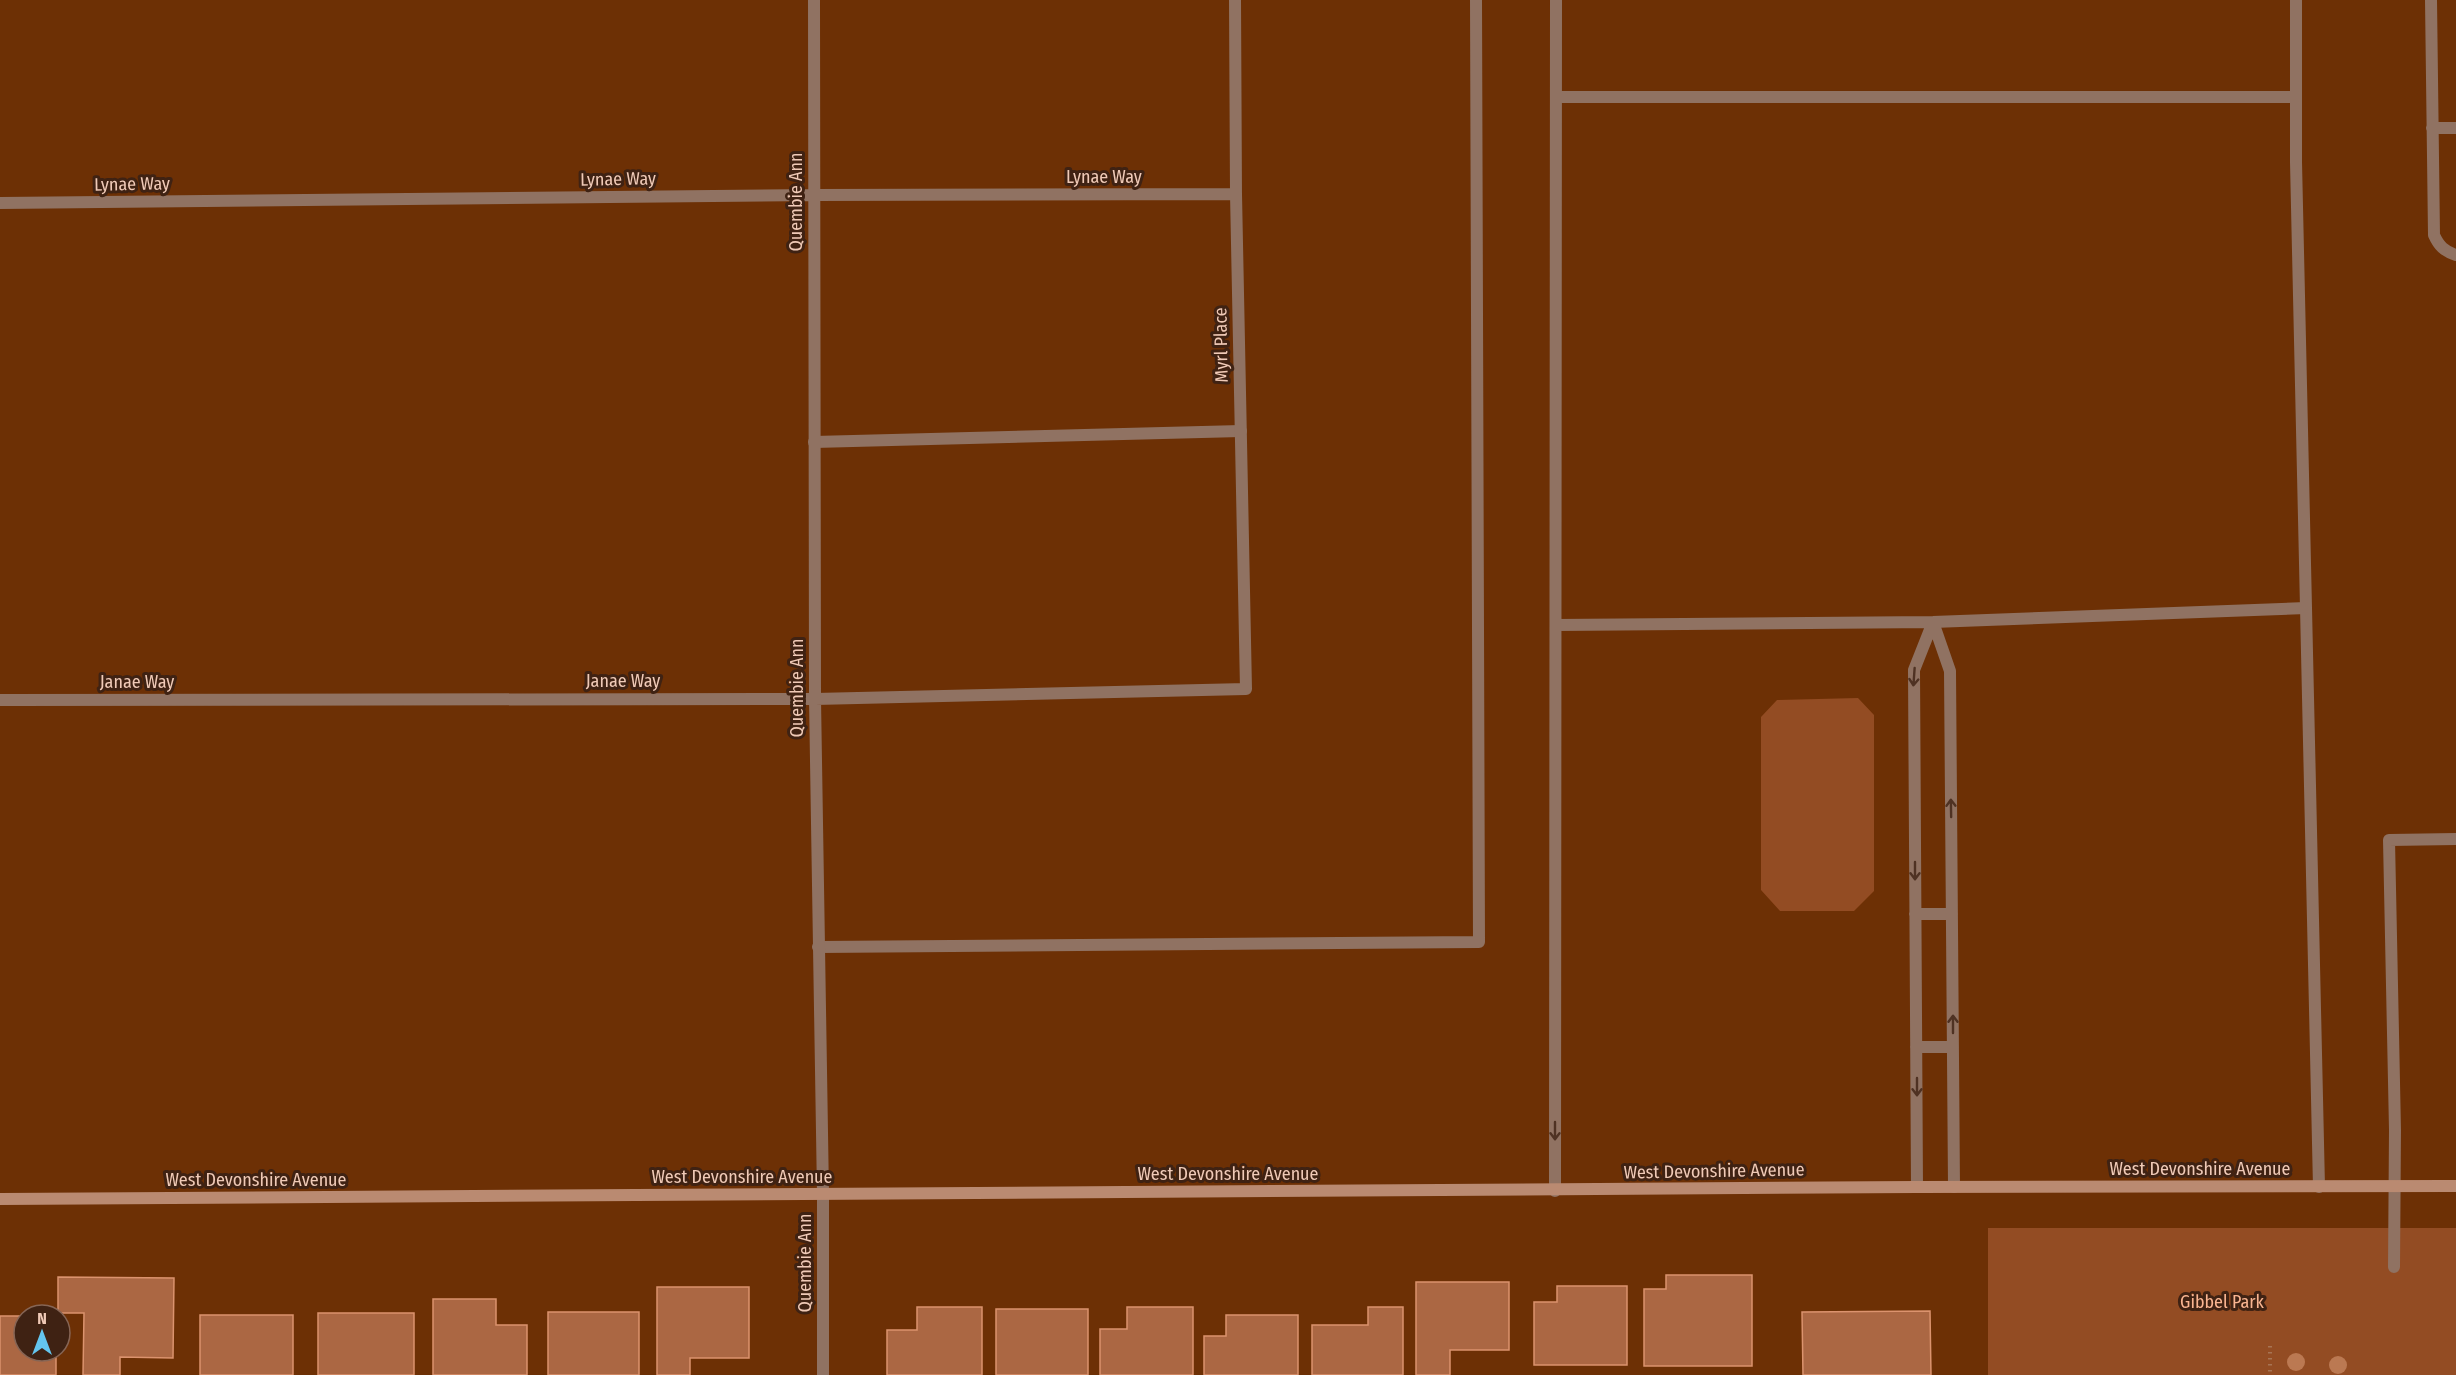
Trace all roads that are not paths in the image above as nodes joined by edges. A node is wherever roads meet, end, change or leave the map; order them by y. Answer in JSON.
{"nodes":[{"id":1,"x":814,"y":0,"type":"edge"},
{"id":2,"x":1235,"y":0,"type":"edge"},
{"id":3,"x":1476,"y":0,"type":"edge"},
{"id":4,"x":1556,"y":0,"type":"edge"},
{"id":5,"x":2296,"y":0,"type":"edge"},
{"id":6,"x":2431,"y":0,"type":"edge"},
{"id":7,"x":1556,"y":97,"type":"junction"},
{"id":8,"x":2296,"y":97,"type":"junction"},
{"id":9,"x":2432,"y":128,"type":"junction"},
{"id":10,"x":2456,"y":128,"type":"edge"},
{"id":11,"x":1236,"y":194,"type":"junction"},
{"id":12,"x":814,"y":195,"type":"junction"},
{"id":13,"x":0,"y":203,"type":"edge"},
{"id":14,"x":2456,"y":255,"type":"edge"},
{"id":15,"x":1241,"y":431,"type":"junction"},
{"id":16,"x":814,"y":442,"type":"junction"},
{"id":17,"x":2306,"y":608,"type":"junction"},
{"id":18,"x":1933,"y":622,"type":"junction"},
{"id":19,"x":1556,"y":625,"type":"junction"},
{"id":20,"x":1246,"y":689,"type":"joint"},
{"id":21,"x":815,"y":699,"type":"junction"},
{"id":22,"x":0,"y":700,"type":"edge"},
{"id":23,"x":2456,"y":839,"type":"edge"},
{"id":24,"x":1915,"y":914,"type":"junction"},
{"id":25,"x":1952,"y":914,"type":"junction"},
{"id":26,"x":818,"y":947,"type":"junction"},
{"id":27,"x":1916,"y":1047,"type":"junction"},
{"id":28,"x":1953,"y":1047,"type":"junction"},
{"id":29,"x":2456,"y":1186,"type":"edge"},
{"id":30,"x":1917,"y":1187,"type":"junction"},
{"id":31,"x":1954,"y":1187,"type":"junction"},
{"id":32,"x":2319,"y":1187,"type":"junction"},
{"id":33,"x":2394,"y":1187,"type":"junction"},
{"id":34,"x":1555,"y":1191,"type":"junction"},
{"id":35,"x":823,"y":1194,"type":"junction"},
{"id":36,"x":0,"y":1199,"type":"edge"},
{"id":37,"x":2394,"y":1267,"type":"dead end"},
{"id":38,"x":823,"y":1375,"type":"edge"}],
"edges":[{"from":1,"to":12,"type":"street","name":"Quembie Ann"},
{"from":2,"to":11,"type":"street","name":"Myrl Place"},
{"from":3,"to":26,"type":"street"},
{"from":4,"to":7,"type":"street"},
{"from":5,"to":8,"type":"street"},
{"from":6,"to":9,"type":"street"},
{"from":7,"to":8,"type":"street"},
{"from":7,"to":19,"type":"street"},
{"from":8,"to":17,"type":"street"},
{"from":9,"to":10,"type":"street"},
{"from":9,"to":14,"type":"street"},
{"from":11,"to":12,"type":"street","name":"Lynae Way"},
{"from":11,"to":15,"type":"street","name":"Myrl Place"},
{"from":12,"to":13,"type":"street","name":"Lynae Way"},
{"from":12,"to":16,"type":"street","name":"Quembie Ann"},
{"from":15,"to":16,"type":"street"},
{"from":15,"to":20,"type":"street","name":"Myrl Place"},
{"from":16,"to":21,"type":"street","name":"Quembie Ann"},
{"from":17,"to":18,"type":"street"},
{"from":17,"to":32,"type":"street"},
{"from":18,"to":19,"type":"street"},
{"from":18,"to":24,"type":"street","one_way":true},
{"from":25,"to":18,"type":"street","one_way":true},
{"from":19,"to":34,"type":"street","one_way":true},
{"from":20,"to":21,"type":"street","name":"Janae Way"},
{"from":21,"to":22,"type":"street","name":"Janae Way"},
{"from":21,"to":26,"type":"street","name":"Quembie Ann"},
{"from":23,"to":33,"type":"street"},
{"from":24,"to":25,"type":"street"},
{"from":24,"to":27,"type":"street"},
{"from":28,"to":25,"type":"street","one_way":true},
{"from":26,"to":35,"type":"street","name":"Quembie Ann"},
{"from":27,"to":28,"type":"street"},
{"from":27,"to":30,"type":"street","one_way":true},
{"from":28,"to":31,"type":"street"},
{"from":29,"to":33,"type":"street","name":"West Devonshire Avenue"},
{"from":30,"to":31,"type":"street","name":"West Devonshire Avenue"},
{"from":30,"to":34,"type":"street","name":"West Devonshire Avenue"},
{"from":31,"to":32,"type":"street","name":"West Devonshire Avenue"},
{"from":32,"to":33,"type":"street","name":"West Devonshire Avenue"},
{"from":33,"to":37,"type":"street"},
{"from":34,"to":35,"type":"street","name":"West Devonshire Avenue"},
{"from":35,"to":36,"type":"street","name":"West Devonshire Avenue"},
{"from":35,"to":38,"type":"street","name":"Quembie Ann"}]}
